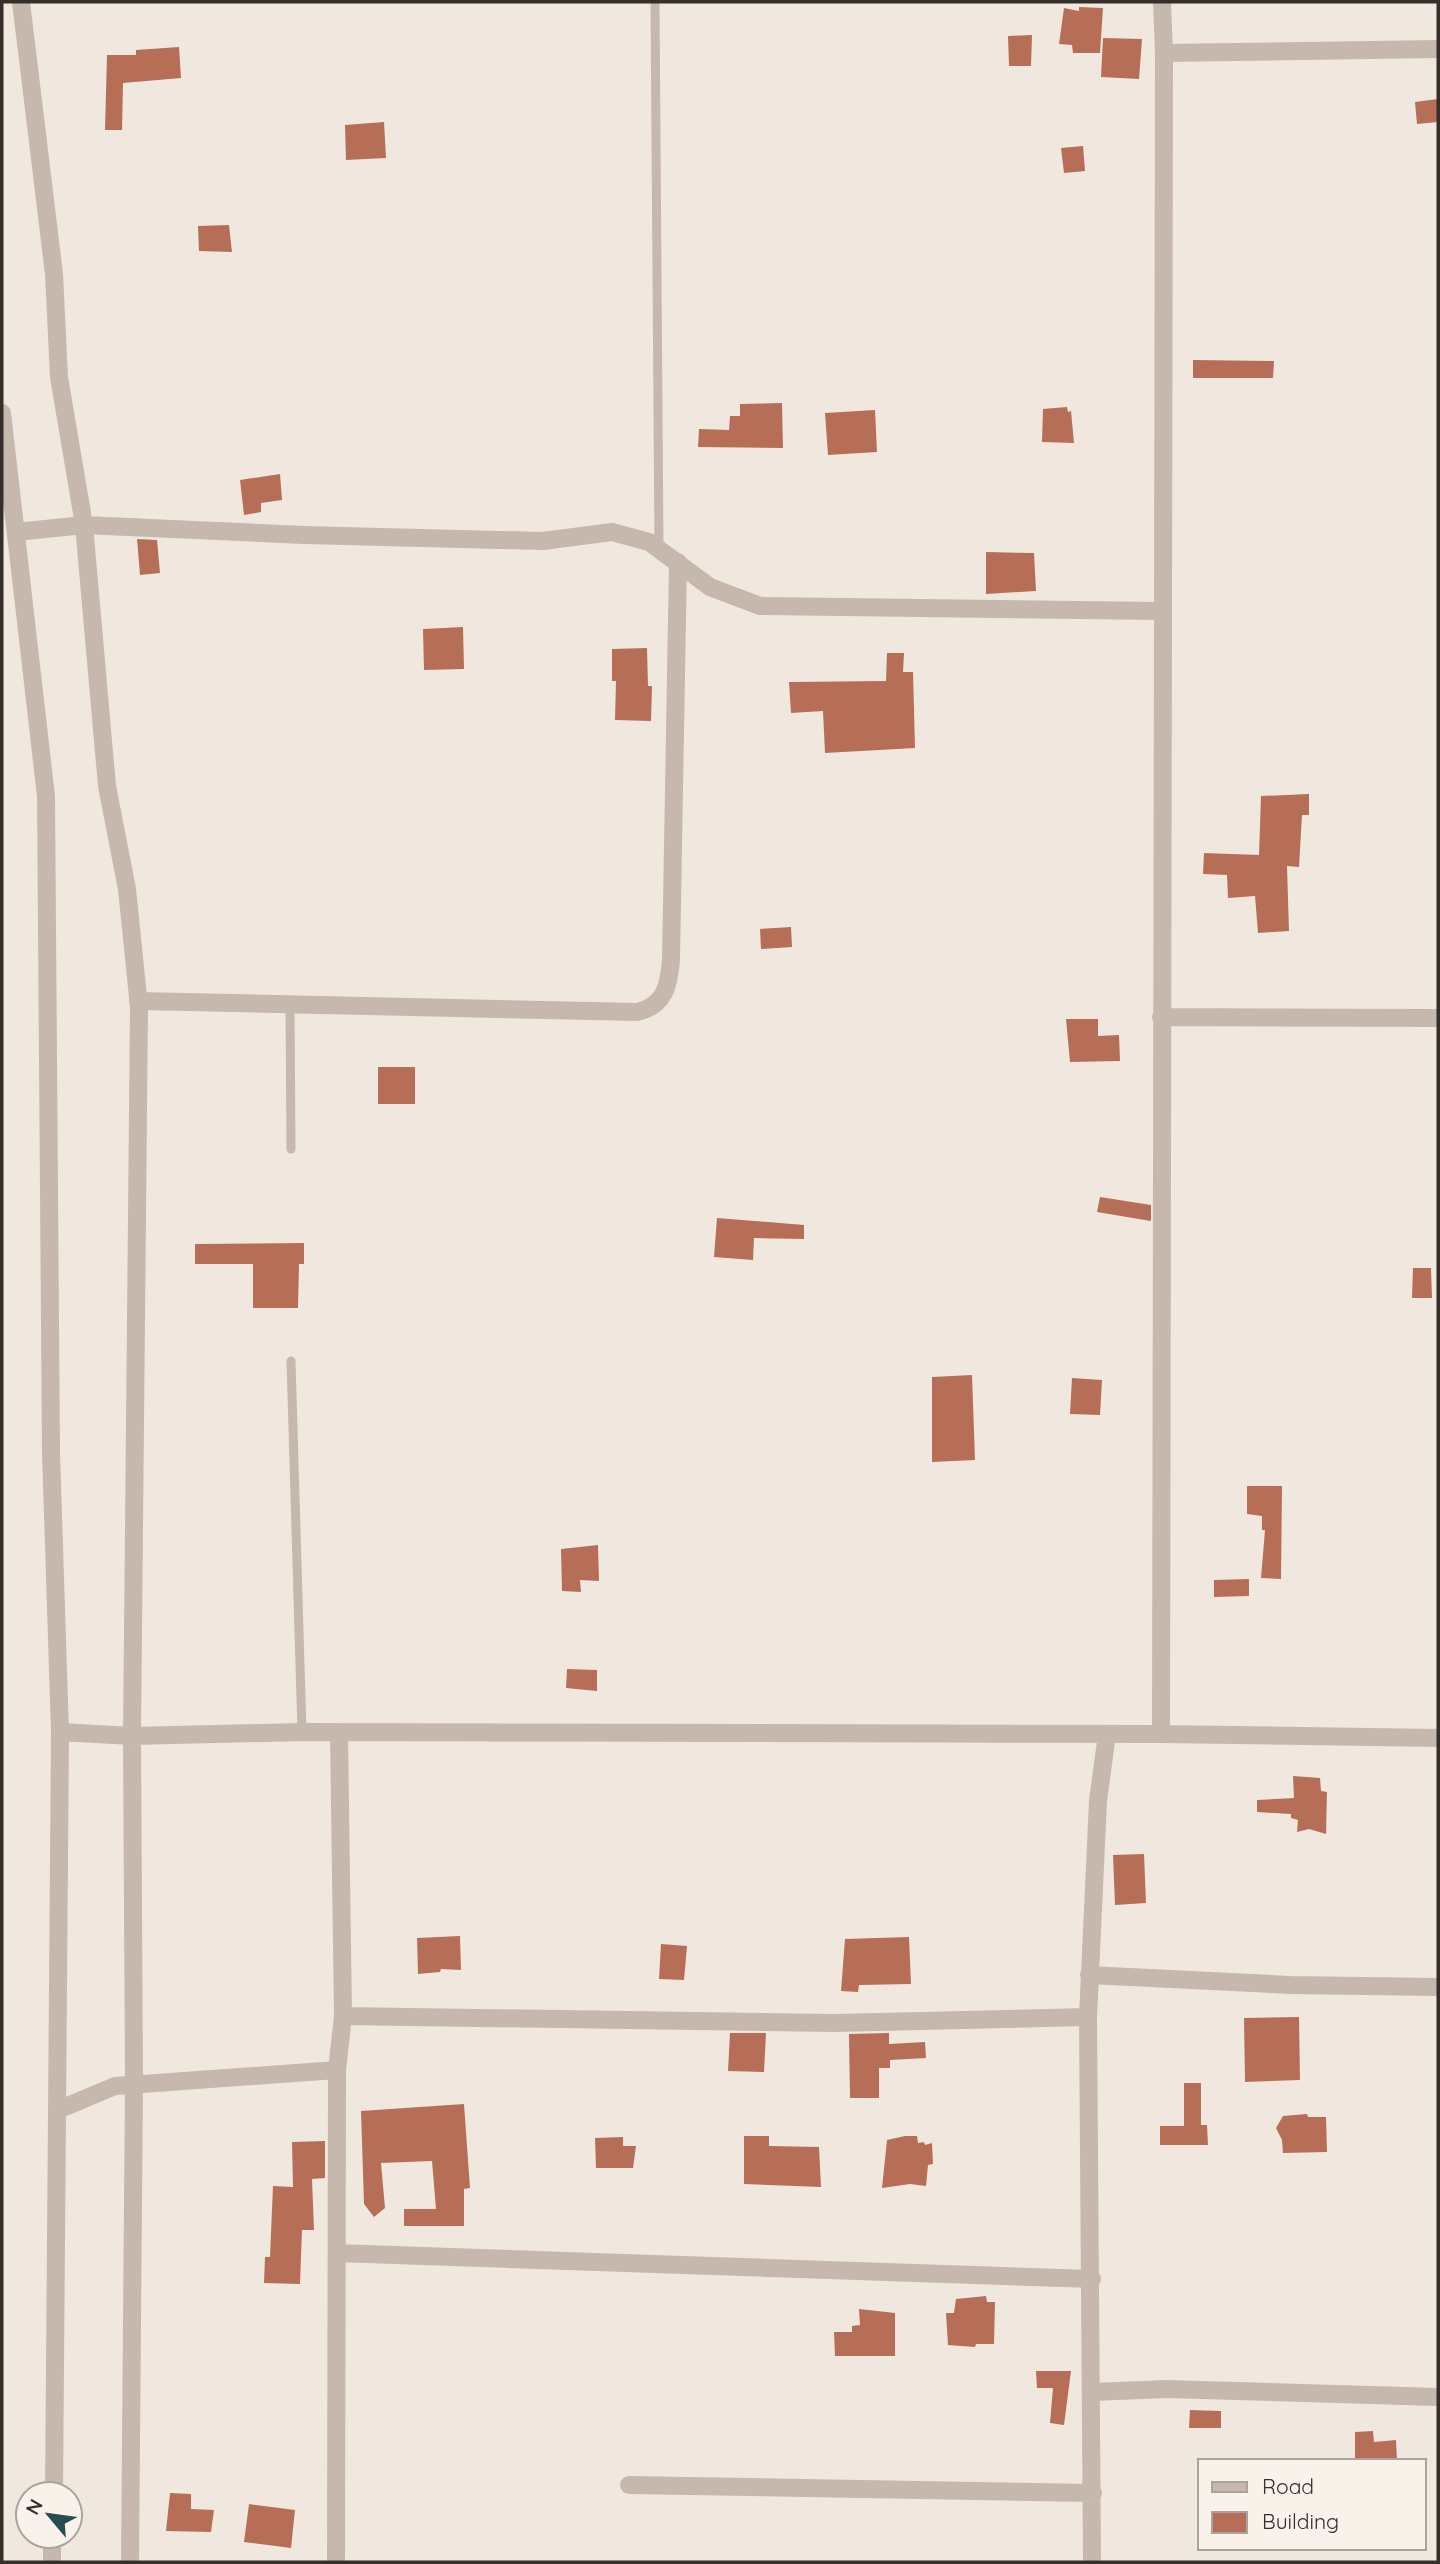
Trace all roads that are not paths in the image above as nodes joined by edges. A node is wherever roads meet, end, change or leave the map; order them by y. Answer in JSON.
{"nodes":[{"id":1,"x":21,"y":2,"type":"edge"},
{"id":2,"x":655,"y":2,"type":"edge"},
{"id":3,"x":1162,"y":2,"type":"edge"},
{"id":4,"x":1438,"y":49,"type":"edge"},
{"id":5,"x":1164,"y":53,"type":"junction"},
{"id":6,"x":2,"y":413,"type":"edge"},
{"id":7,"x":84,"y":525,"type":"junction"},
{"id":8,"x":16,"y":531,"type":"junction"},
{"id":9,"x":659,"y":548,"type":"junction"},
{"id":10,"x":678,"y":562,"type":"junction"},
{"id":11,"x":1161,"y":611,"type":"junction"},
{"id":12,"x":138,"y":1001,"type":"junction"},
{"id":13,"x":290,"y":1004,"type":"junction"},
{"id":14,"x":1161,"y":1017,"type":"junction"},
{"id":15,"x":1438,"y":1018,"type":"edge"},
{"id":16,"x":291,"y":1149,"type":"dead end"},
{"id":17,"x":291,"y":1361,"type":"dead end"},
{"id":18,"x":60,"y":1732,"type":"junction"},
{"id":19,"x":302,"y":1732,"type":"junction"},
{"id":20,"x":339,"y":1733,"type":"junction"},
{"id":21,"x":1107,"y":1734,"type":"junction"},
{"id":22,"x":1161,"y":1734,"type":"junction"},
{"id":23,"x":132,"y":1736,"type":"junction"},
{"id":24,"x":1438,"y":1738,"type":"edge"},
{"id":25,"x":1089,"y":1975,"type":"junction"},
{"id":26,"x":1438,"y":1987,"type":"edge"},
{"id":27,"x":343,"y":2016,"type":"junction"},
{"id":28,"x":1088,"y":2017,"type":"junction"},
{"id":29,"x":337,"y":2070,"type":"junction"},
{"id":30,"x":134,"y":2083,"type":"junction"},
{"id":31,"x":58,"y":2110,"type":"junction"},
{"id":32,"x":337,"y":2253,"type":"junction"},
{"id":33,"x":1092,"y":2279,"type":"junction"},
{"id":34,"x":1093,"y":2392,"type":"junction"},
{"id":35,"x":1438,"y":2397,"type":"edge"},
{"id":36,"x":54,"y":2480,"type":"edge"},
{"id":37,"x":629,"y":2485,"type":"dead end"},
{"id":38,"x":1093,"y":2493,"type":"junction"},
{"id":39,"x":130,"y":2562,"type":"edge"},
{"id":40,"x":337,"y":2562,"type":"edge"},
{"id":41,"x":1092,"y":2562,"type":"edge"}],
"edges":[{"from":1,"to":7,"type":"street"},
{"from":2,"to":9,"type":"lane"},
{"from":3,"to":5,"type":"street"},
{"from":4,"to":5,"type":"street"},
{"from":5,"to":11,"type":"street"},
{"from":6,"to":8,"type":"street"},
{"from":7,"to":8,"type":"street"},
{"from":7,"to":9,"type":"street"},
{"from":7,"to":12,"type":"street"},
{"from":8,"to":18,"type":"street"},
{"from":9,"to":10,"type":"street"},
{"from":10,"to":11,"type":"street"},
{"from":10,"to":13,"type":"street"},
{"from":11,"to":14,"type":"street"},
{"from":12,"to":13,"type":"street"},
{"from":12,"to":23,"type":"street"},
{"from":13,"to":16,"type":"lane"},
{"from":14,"to":15,"type":"street"},
{"from":14,"to":22,"type":"street"},
{"from":17,"to":19,"type":"lane"},
{"from":18,"to":23,"type":"street"},
{"from":18,"to":31,"type":"street"},
{"from":19,"to":20,"type":"street"},
{"from":19,"to":23,"type":"street"},
{"from":20,"to":21,"type":"street"},
{"from":20,"to":27,"type":"street"},
{"from":21,"to":22,"type":"street"},
{"from":21,"to":25,"type":"street"},
{"from":22,"to":24,"type":"street"},
{"from":23,"to":30,"type":"street"},
{"from":25,"to":26,"type":"street"},
{"from":25,"to":28,"type":"street"},
{"from":27,"to":28,"type":"street"},
{"from":27,"to":29,"type":"street"},
{"from":28,"to":33,"type":"street"},
{"from":29,"to":30,"type":"street"},
{"from":29,"to":32,"type":"street"},
{"from":30,"to":31,"type":"street"},
{"from":30,"to":39,"type":"street"},
{"from":31,"to":36,"type":"street"},
{"from":32,"to":33,"type":"street"},
{"from":32,"to":40,"type":"street"},
{"from":33,"to":34,"type":"street"},
{"from":34,"to":35,"type":"street"},
{"from":34,"to":38,"type":"street"},
{"from":37,"to":38,"type":"street"},
{"from":38,"to":41,"type":"street"}]}
